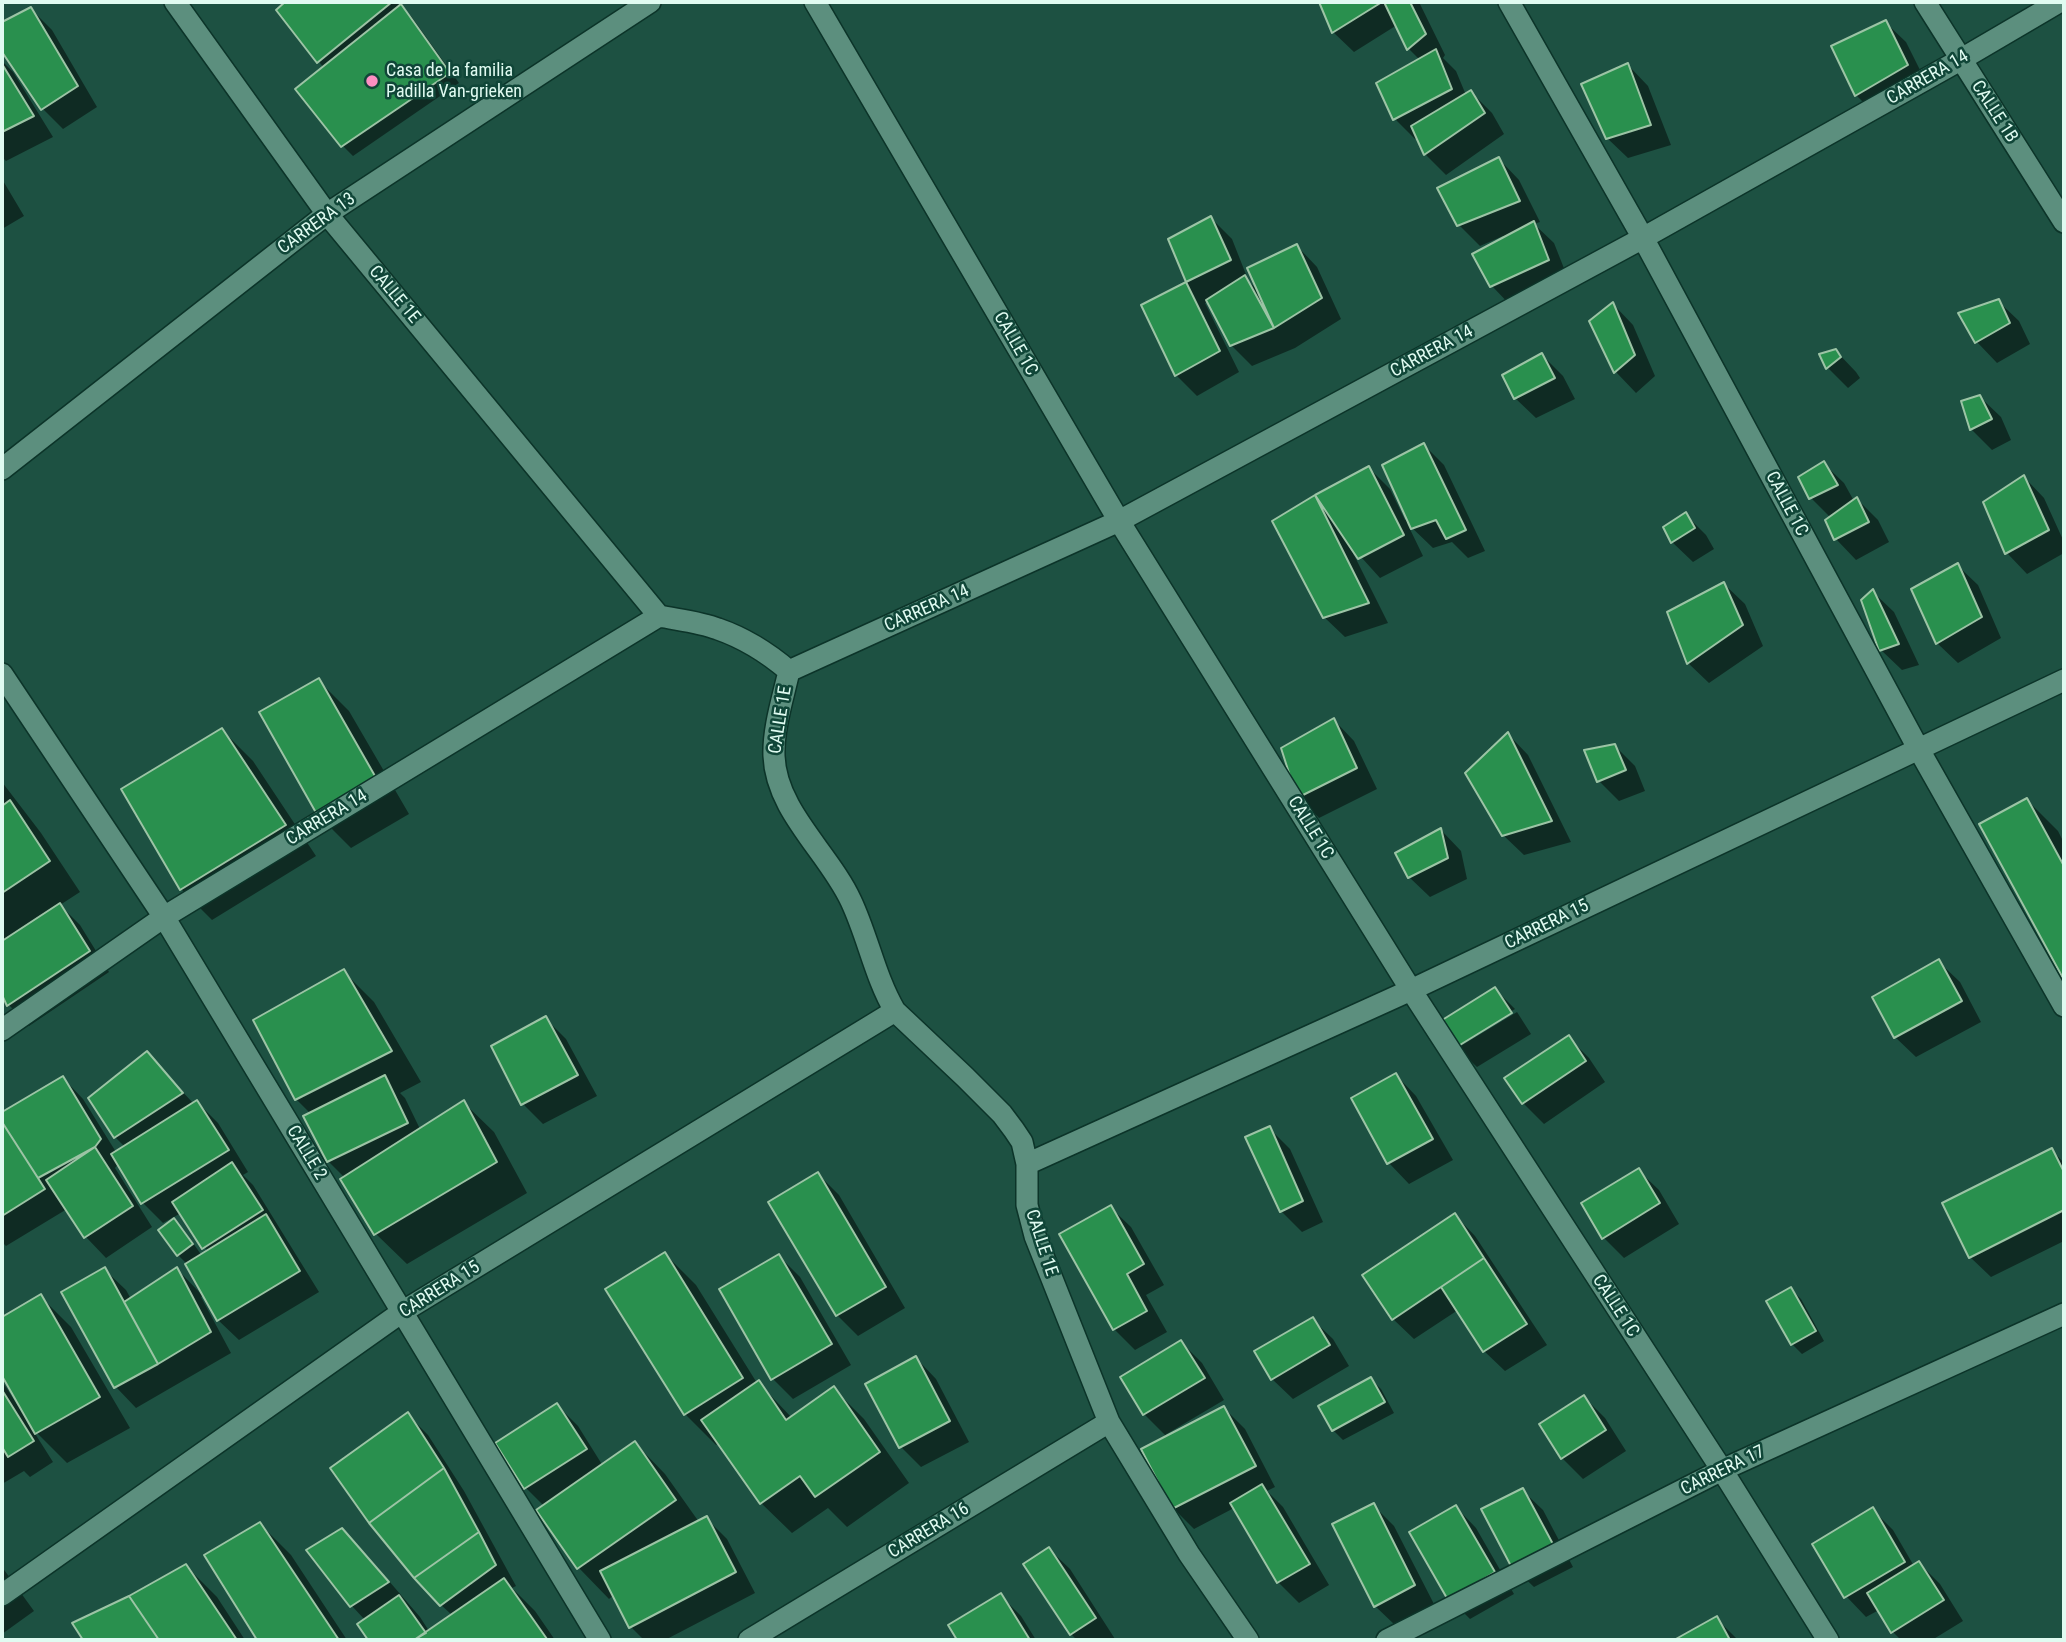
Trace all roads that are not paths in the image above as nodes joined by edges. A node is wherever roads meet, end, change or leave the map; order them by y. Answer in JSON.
{"nodes":[{"id":1,"x":175,"y":2,"type":"edge"},
{"id":2,"x":650,"y":2,"type":"edge"},
{"id":3,"x":815,"y":2,"type":"edge"},
{"id":4,"x":1509,"y":2,"type":"edge"},
{"id":5,"x":1925,"y":2,"type":"edge"},
{"id":6,"x":2059,"y":2,"type":"edge"},
{"id":7,"x":1961,"y":60,"type":"junction"},
{"id":8,"x":327,"y":214,"type":"junction"},
{"id":9,"x":2064,"y":222,"type":"edge"},
{"id":10,"x":1643,"y":238,"type":"junction"},
{"id":11,"x":2,"y":469,"type":"edge"},
{"id":12,"x":1119,"y":522,"type":"junction"},
{"id":13,"x":659,"y":615,"type":"junction"},
{"id":14,"x":789,"y":671,"type":"junction"},
{"id":15,"x":2,"y":674,"type":"edge"},
{"id":16,"x":2064,"y":680,"type":"edge"},
{"id":17,"x":1918,"y":748,"type":"junction"},
{"id":18,"x":164,"y":918,"type":"junction"},
{"id":19,"x":1411,"y":990,"type":"junction"},
{"id":20,"x":2064,"y":1006,"type":"edge"},
{"id":21,"x":895,"y":1011,"type":"junction"},
{"id":22,"x":2,"y":1030,"type":"edge"},
{"id":23,"x":1027,"y":1164,"type":"junction"},
{"id":24,"x":402,"y":1312,"type":"junction"},
{"id":25,"x":2064,"y":1314,"type":"edge"},
{"id":26,"x":1109,"y":1422,"type":"junction"},
{"id":27,"x":1722,"y":1470,"type":"junction"},
{"id":28,"x":2,"y":1595,"type":"edge"},
{"id":29,"x":600,"y":1640,"type":"edge"},
{"id":30,"x":749,"y":1640,"type":"edge"},
{"id":31,"x":1248,"y":1640,"type":"edge"},
{"id":32,"x":1387,"y":1640,"type":"edge"},
{"id":33,"x":1828,"y":1640,"type":"edge"}],
"edges":[{"from":1,"to":8,"type":"street","name":"CALLE 1E"},
{"from":2,"to":8,"type":"street","name":"CARRERA 13"},
{"from":3,"to":12,"type":"street","name":"CALLE 1C"},
{"from":4,"to":10,"type":"street","name":"CALLE 1C"},
{"from":5,"to":7,"type":"street","name":"CALLE 1B"},
{"from":6,"to":7,"type":"street","name":"CARRERA 14"},
{"from":7,"to":9,"type":"street","name":"CALLE 1B"},
{"from":7,"to":10,"type":"street","name":"CARRERA 14"},
{"from":8,"to":11,"type":"street","name":"CARRERA 13"},
{"from":8,"to":13,"type":"street","name":"CALLE 1E"},
{"from":10,"to":12,"type":"street","name":"CARRERA 14"},
{"from":10,"to":17,"type":"street","name":"CALLE 1C"},
{"from":12,"to":14,"type":"street","name":"CARRERA 14"},
{"from":12,"to":19,"type":"street","name":"CALLE 1C"},
{"from":13,"to":14,"type":"street","name":"CALLE 1E"},
{"from":13,"to":18,"type":"street","name":"CARRERA 14"},
{"from":14,"to":21,"type":"street","name":"CALLE 1E"},
{"from":15,"to":18,"type":"street","name":"CALLE 2"},
{"from":16,"to":17,"type":"street","name":"CARRERA 15"},
{"from":17,"to":19,"type":"street","name":"CARRERA 15"},
{"from":17,"to":20,"type":"street","name":"CALLE 1C"},
{"from":18,"to":22,"type":"street","name":"CARRERA 14"},
{"from":18,"to":24,"type":"street","name":"CALLE 2"},
{"from":19,"to":23,"type":"street","name":"CARRERA 15"},
{"from":19,"to":27,"type":"street","name":"CALLE 1C"},
{"from":21,"to":23,"type":"street","name":"CALLE 1E"},
{"from":21,"to":24,"type":"street","name":"CARRERA 15"},
{"from":23,"to":26,"type":"street","name":"CALLE 1E"},
{"from":24,"to":28,"type":"street","name":"CARRERA 15"},
{"from":24,"to":29,"type":"street","name":"CALLE 2"},
{"from":25,"to":27,"type":"street","name":"CARRERA 17"},
{"from":26,"to":30,"type":"street","name":"CARRERA 16"},
{"from":26,"to":31,"type":"street","name":"CALLE 1E"},
{"from":27,"to":32,"type":"street","name":"CARRERA 17"},
{"from":27,"to":33,"type":"street","name":"CALLE 1C"}]}
